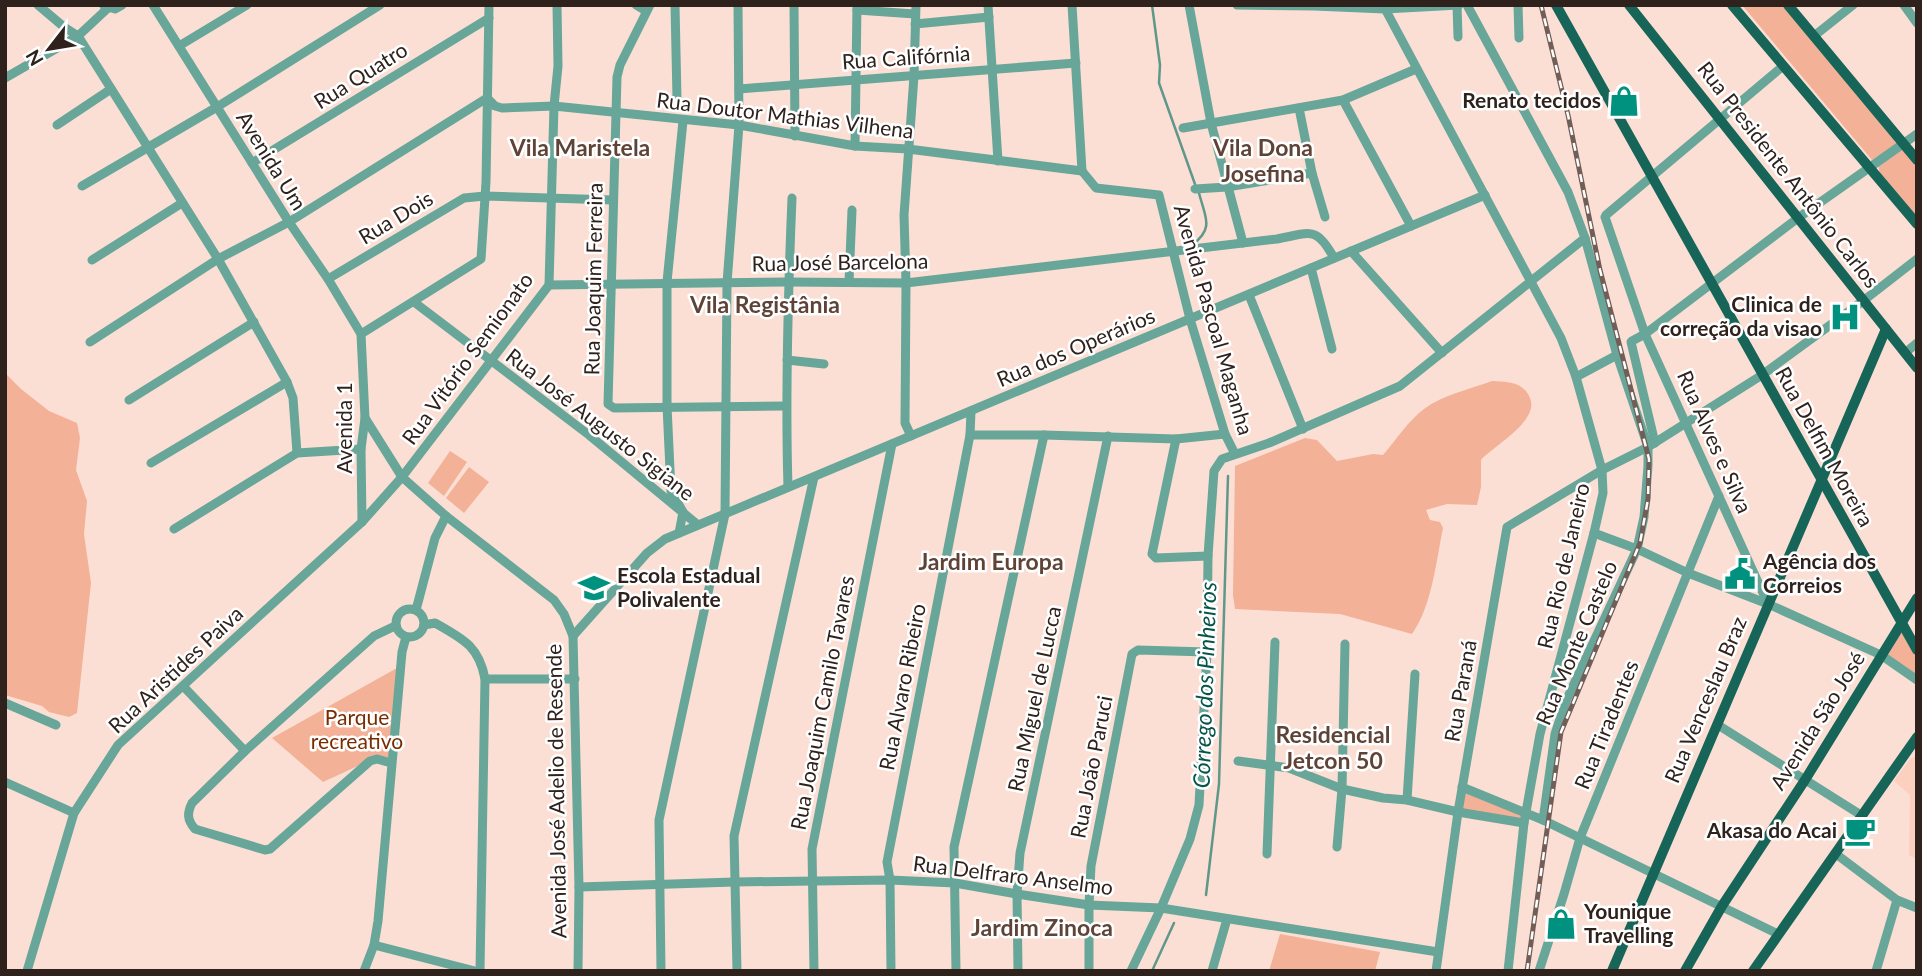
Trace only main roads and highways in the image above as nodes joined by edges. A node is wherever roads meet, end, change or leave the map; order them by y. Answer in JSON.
{"nodes":[{"id":1,"x":1556,"y":5,"type":"edge"},
{"id":2,"x":1629,"y":5,"type":"edge"},
{"id":3,"x":1732,"y":5,"type":"edge"},
{"id":4,"x":1788,"y":5,"type":"edge"},
{"id":5,"x":1917,"y":160,"type":"edge"},
{"id":6,"x":1917,"y":224,"type":"edge"},
{"id":7,"x":1886,"y":329,"type":"junction"},
{"id":8,"x":1917,"y":368,"type":"edge"},
{"id":9,"x":1821,"y":481,"type":"junction"},
{"id":10,"x":1917,"y":598,"type":"edge"},
{"id":11,"x":1902,"y":624,"type":"junction"},
{"id":12,"x":1917,"y":650,"type":"edge"},
{"id":13,"x":1917,"y":737,"type":"edge"},
{"id":14,"x":1912,"y":749,"type":"edge"},
{"id":15,"x":1754,"y":970,"type":"edge"},
{"id":16,"x":1612,"y":971,"type":"edge"},
{"id":17,"x":1685,"y":971,"type":"edge"}],
"edges":[{"from":1,"to":9,"type":"main road","name":"Rua Delfim Moreira"},
{"from":2,"to":7,"type":"main road","name":"Rua Presidente Antônio Carlos"},
{"from":3,"to":6,"type":"main road"},
{"from":4,"to":5,"type":"main road"},
{"from":7,"to":8,"type":"main road","name":"Rua Presidente Antônio Carlos"},
{"from":7,"to":9,"type":"main road","name":"Rua Venceslau Braz"},
{"from":9,"to":11,"type":"main road","name":"Rua Delfim Moreira"},
{"from":9,"to":16,"type":"main road","name":"Rua Venceslau Braz"},
{"from":10,"to":11,"type":"main road","name":"Avenida São José"},
{"from":11,"to":12,"type":"main road","name":"Rua Delfim Moreira"},
{"from":11,"to":17,"type":"main road","name":"Avenida São José"},
{"from":13,"to":14,"type":"main road"},
{"from":14,"to":15,"type":"main road"}]}
